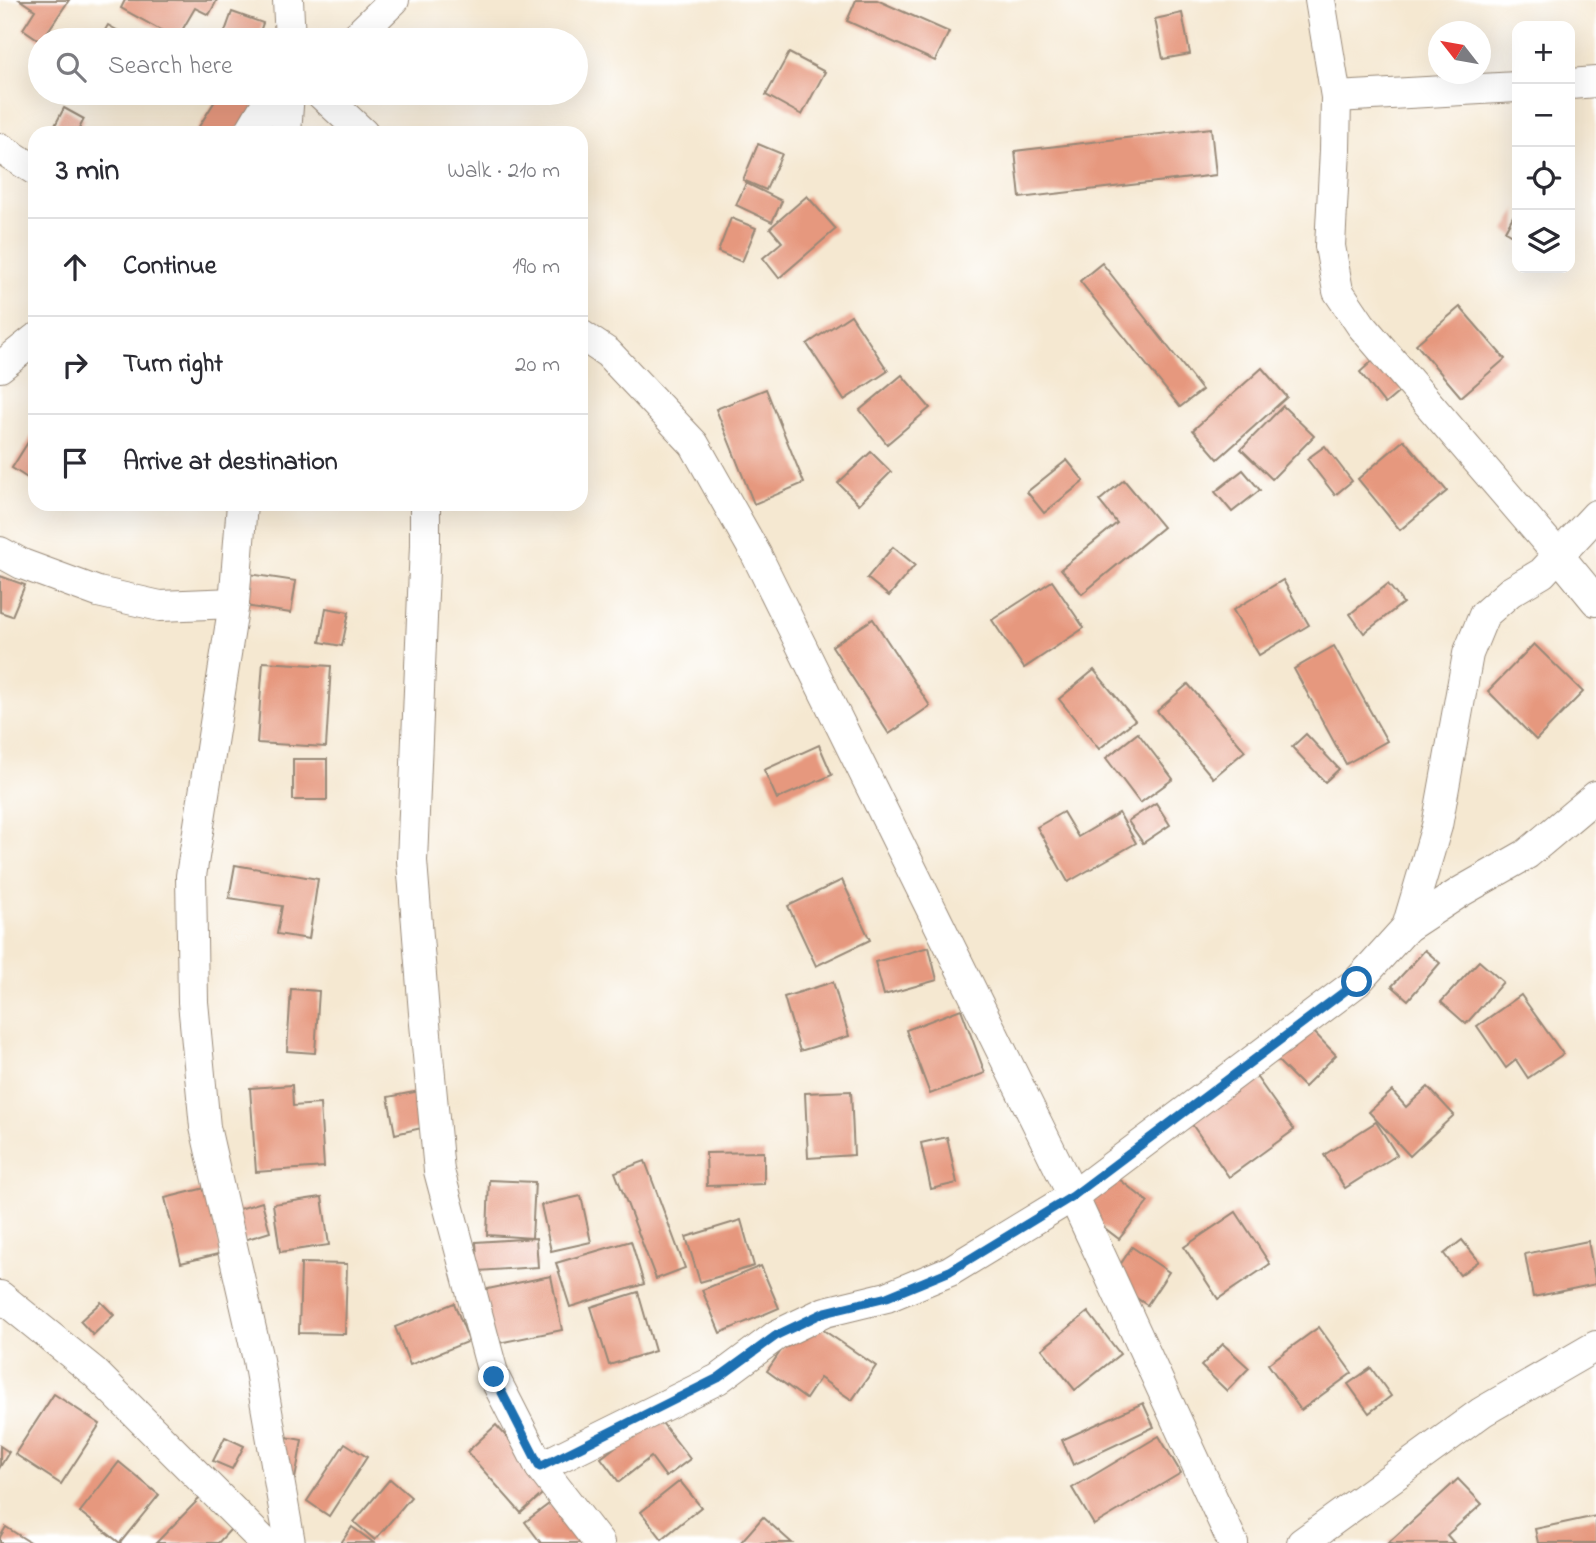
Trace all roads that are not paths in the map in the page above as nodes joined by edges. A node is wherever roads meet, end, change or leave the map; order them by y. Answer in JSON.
{"nodes":[{"id":1,"x":288,"y":0,"type":"edge"},
{"id":2,"x":394,"y":0,"type":"edge"},
{"id":3,"x":1320,"y":0,"type":"edge"},
{"id":4,"x":289,"y":28,"type":"edge"},
{"id":5,"x":366,"y":28,"type":"edge"},
{"id":6,"x":1596,"y":82,"type":"edge"},
{"id":7,"x":1575,"y":84,"type":"edge"},
{"id":8,"x":1512,"y":87,"type":"edge"},
{"id":9,"x":1336,"y":97,"type":"junction"},
{"id":10,"x":266,"y":105,"type":"edge"},
{"id":11,"x":288,"y":105,"type":"edge"},
{"id":12,"x":333,"y":105,"type":"edge"},
{"id":13,"x":253,"y":126,"type":"edge"},
{"id":14,"x":287,"y":126,"type":"edge"},
{"id":15,"x":355,"y":126,"type":"edge"},
{"id":16,"x":0,"y":148,"type":"edge"},
{"id":17,"x":28,"y":166,"type":"edge"},
{"id":18,"x":588,"y":340,"type":"edge"},
{"id":19,"x":28,"y":345,"type":"edge"},
{"id":20,"x":0,"y":367,"type":"edge"},
{"id":21,"x":241,"y":511,"type":"edge"},
{"id":22,"x":425,"y":511,"type":"edge"},
{"id":23,"x":1596,"y":515,"type":"edge"},
{"id":24,"x":0,"y":552,"type":"edge"},
{"id":25,"x":1559,"y":556,"type":"junction"},
{"id":26,"x":1596,"y":601,"type":"edge"},
{"id":27,"x":234,"y":603,"type":"junction"},
{"id":28,"x":1596,"y":796,"type":"edge"},
{"id":29,"x":1407,"y":927,"type":"junction"},
{"id":30,"x":1073,"y":1196,"type":"junction"},
{"id":31,"x":0,"y":1296,"type":"edge"},
{"id":32,"x":1596,"y":1346,"type":"edge"},
{"id":33,"x":540,"y":1467,"type":"junction"},
{"id":34,"x":265,"y":1543,"type":"edge"},
{"id":35,"x":290,"y":1543,"type":"edge"},
{"id":36,"x":599,"y":1543,"type":"edge"},
{"id":37,"x":1233,"y":1543,"type":"edge"},
{"id":38,"x":1302,"y":1543,"type":"edge"}],
"edges":[{"from":1,"to":4,"type":"street"},
{"from":2,"to":5,"type":"street"},
{"from":3,"to":9,"type":"street"},
{"from":6,"to":7,"type":"street"},
{"from":8,"to":9,"type":"street"},
{"from":9,"to":25,"type":"street"},
{"from":10,"to":13,"type":"street"},
{"from":11,"to":14,"type":"street"},
{"from":12,"to":15,"type":"street"},
{"from":16,"to":17,"type":"street"},
{"from":18,"to":30,"type":"street"},
{"from":19,"to":20,"type":"street"},
{"from":21,"to":27,"type":"street"},
{"from":22,"to":33,"type":"street"},
{"from":23,"to":25,"type":"street"},
{"from":24,"to":27,"type":"street"},
{"from":25,"to":26,"type":"street"},
{"from":25,"to":29,"type":"street"},
{"from":27,"to":35,"type":"street"},
{"from":28,"to":29,"type":"street"},
{"from":29,"to":30,"type":"street"},
{"from":30,"to":33,"type":"street"},
{"from":30,"to":37,"type":"street"},
{"from":31,"to":34,"type":"street"},
{"from":32,"to":38,"type":"street"},
{"from":33,"to":36,"type":"street"}]}
